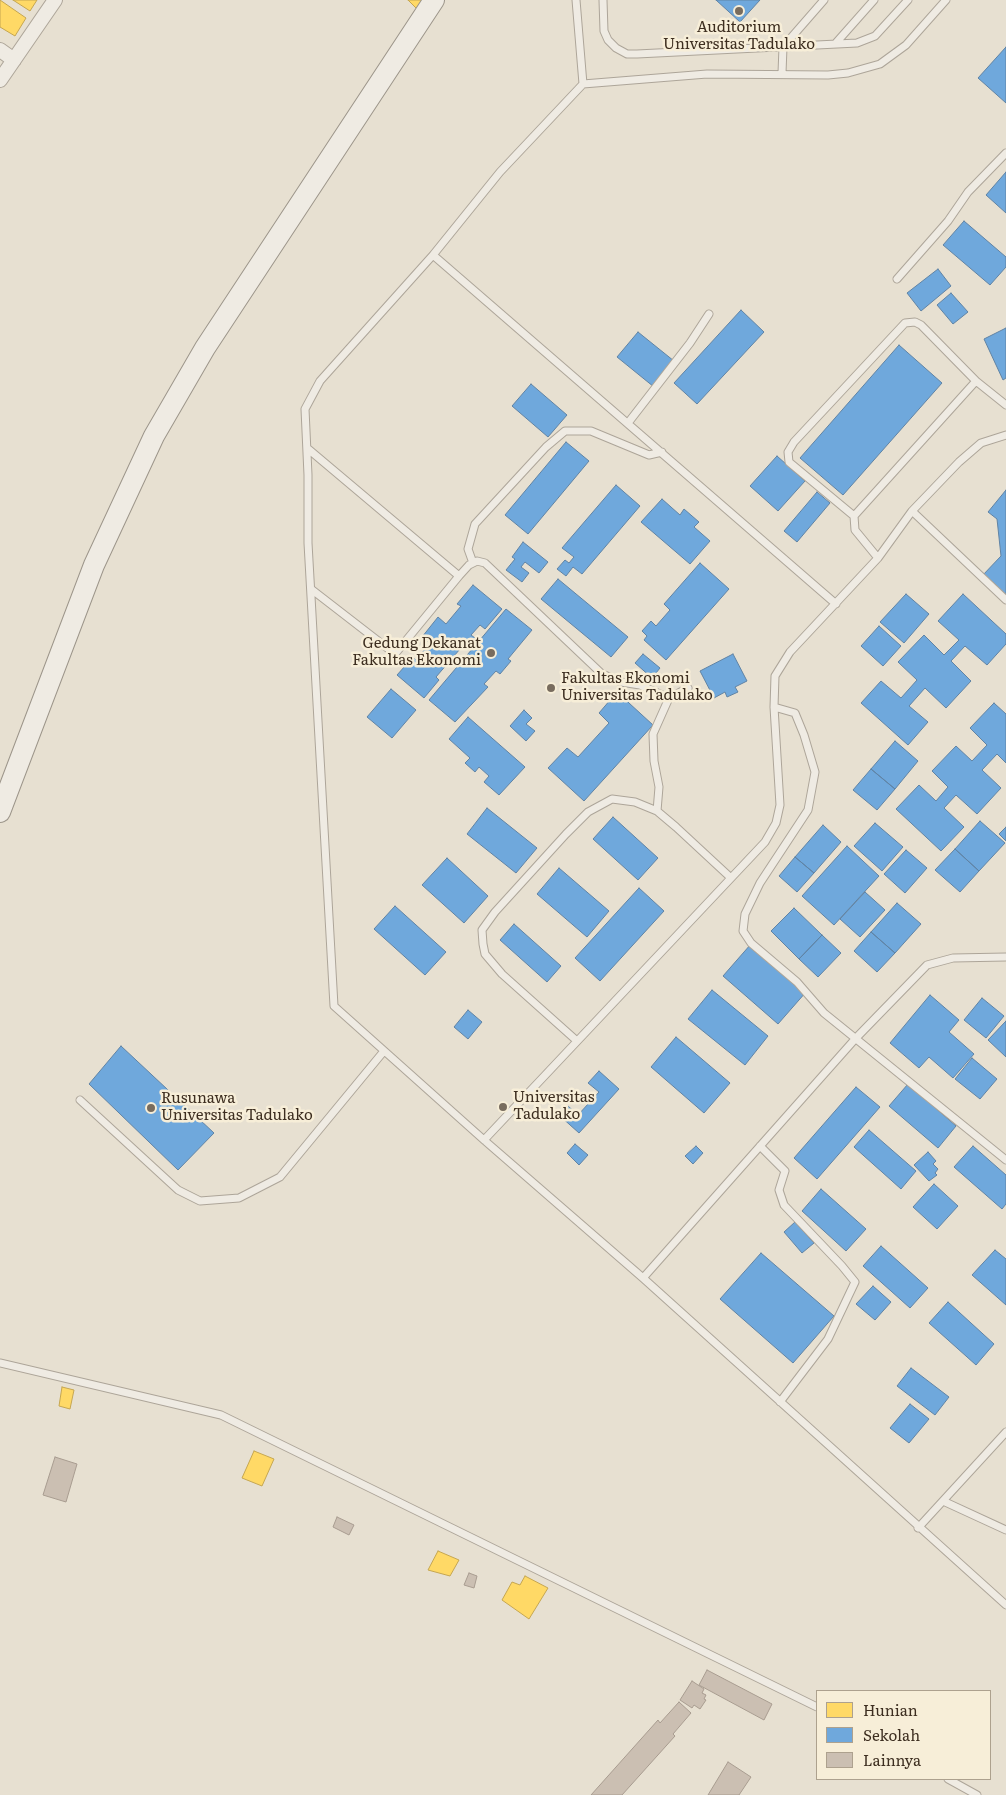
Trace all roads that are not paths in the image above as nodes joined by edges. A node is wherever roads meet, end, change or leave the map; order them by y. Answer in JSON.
{"nodes":[{"id":1,"x":55,"y":0,"type":"edge"},
{"id":2,"x":434,"y":0,"type":"edge"},
{"id":3,"x":576,"y":0,"type":"edge"},
{"id":4,"x":603,"y":0,"type":"edge"},
{"id":5,"x":824,"y":0,"type":"edge"},
{"id":6,"x":874,"y":0,"type":"edge"},
{"id":7,"x":908,"y":0,"type":"edge"},
{"id":8,"x":946,"y":0,"type":"edge"},
{"id":9,"x":835,"y":44,"type":"junction"},
{"id":10,"x":783,"y":47,"type":"junction"},
{"id":11,"x":0,"y":50,"type":"edge"},
{"id":12,"x":14,"y":60,"type":"junction"},
{"id":13,"x":782,"y":73,"type":"junction"},
{"id":14,"x":0,"y":80,"type":"edge"},
{"id":15,"x":583,"y":84,"type":"junction"},
{"id":16,"x":1006,"y":153,"type":"edge"},
{"id":17,"x":434,"y":255,"type":"junction"},
{"id":18,"x":897,"y":279,"type":"dead end"},
{"id":19,"x":709,"y":314,"type":"dead end"},
{"id":20,"x":976,"y":381,"type":"junction"},
{"id":21,"x":1006,"y":405,"type":"edge"},
{"id":22,"x":628,"y":423,"type":"junction"},
{"id":23,"x":1006,"y":435,"type":"edge"},
{"id":24,"x":307,"y":448,"type":"junction"},
{"id":25,"x":662,"y":452,"type":"junction"},
{"id":26,"x":912,"y":511,"type":"junction"},
{"id":27,"x":854,"y":516,"type":"junction"},
{"id":28,"x":878,"y":558,"type":"junction"},
{"id":29,"x":473,"y":563,"type":"junction"},
{"id":30,"x":459,"y":576,"type":"junction"},
{"id":31,"x":311,"y":588,"type":"junction"},
{"id":32,"x":1006,"y":600,"type":"edge"},
{"id":33,"x":836,"y":604,"type":"junction"},
{"id":34,"x":688,"y":688,"type":"dead end"},
{"id":35,"x":670,"y":698,"type":"junction"},
{"id":36,"x":774,"y":707,"type":"junction"},
{"id":37,"x":0,"y":812,"type":"edge"},
{"id":38,"x":657,"y":812,"type":"junction"},
{"id":39,"x":731,"y":878,"type":"junction"},
{"id":40,"x":1006,"y":957,"type":"edge"},
{"id":41,"x":856,"y":1038,"type":"junction"},
{"id":42,"x":577,"y":1041,"type":"junction"},
{"id":43,"x":384,"y":1051,"type":"junction"},
{"id":44,"x":80,"y":1100,"type":"dead end"},
{"id":45,"x":484,"y":1140,"type":"junction"},
{"id":46,"x":760,"y":1146,"type":"junction"},
{"id":47,"x":1006,"y":1160,"type":"edge"},
{"id":48,"x":643,"y":1278,"type":"junction"},
{"id":49,"x":0,"y":1363,"type":"edge"},
{"id":50,"x":780,"y":1402,"type":"junction"},
{"id":51,"x":1006,"y":1432,"type":"edge"},
{"id":52,"x":943,"y":1501,"type":"junction"},
{"id":53,"x":918,"y":1528,"type":"junction"},
{"id":54,"x":1006,"y":1530,"type":"edge"},
{"id":55,"x":1006,"y":1605,"type":"edge"},
{"id":56,"x":816,"y":1707,"type":"edge"},
{"id":57,"x":950,"y":1780,"type":"edge"},
{"id":58,"x":977,"y":1795,"type":"edge"}],
"edges":[{"from":1,"to":12,"type":"street"},
{"from":2,"to":37,"type":"street"},
{"from":3,"to":15,"type":"lane"},
{"from":4,"to":10,"type":"lane"},
{"from":5,"to":10,"type":"lane"},
{"from":6,"to":9,"type":"lane"},
{"from":7,"to":9,"type":"lane"},
{"from":8,"to":13,"type":"lane"},
{"from":9,"to":10,"type":"lane"},
{"from":10,"to":13,"type":"lane"},
{"from":11,"to":12,"type":"street"},
{"from":12,"to":14,"type":"street"},
{"from":13,"to":15,"type":"lane"},
{"from":15,"to":17,"type":"lane"},
{"from":16,"to":18,"type":"lane"},
{"from":17,"to":22,"type":"lane"},
{"from":17,"to":24,"type":"lane"},
{"from":19,"to":22,"type":"lane"},
{"from":20,"to":21,"type":"lane"},
{"from":20,"to":27,"type":"lane"},
{"from":20,"to":27,"type":"lane"},
{"from":22,"to":25,"type":"lane"},
{"from":23,"to":26,"type":"lane"},
{"from":24,"to":30,"type":"lane"},
{"from":24,"to":31,"type":"lane"},
{"from":25,"to":29,"type":"lane"},
{"from":25,"to":33,"type":"lane"},
{"from":26,"to":28,"type":"lane"},
{"from":26,"to":32,"type":"lane"},
{"from":27,"to":28,"type":"lane"},
{"from":28,"to":33,"type":"lane"},
{"from":29,"to":30,"type":"lane"},
{"from":29,"to":35,"type":"lane"},
{"from":30,"to":31,"type":"lane"},
{"from":31,"to":43,"type":"lane"},
{"from":33,"to":36,"type":"lane"},
{"from":34,"to":35,"type":"lane"},
{"from":35,"to":38,"type":"lane"},
{"from":36,"to":39,"type":"lane"},
{"from":36,"to":41,"type":"lane"},
{"from":38,"to":39,"type":"lane"},
{"from":38,"to":42,"type":"lane"},
{"from":39,"to":42,"type":"lane"},
{"from":40,"to":41,"type":"lane"},
{"from":41,"to":46,"type":"lane"},
{"from":41,"to":47,"type":"lane"},
{"from":42,"to":45,"type":"lane"},
{"from":43,"to":44,"type":"lane"},
{"from":43,"to":45,"type":"lane"},
{"from":45,"to":48,"type":"lane"},
{"from":46,"to":48,"type":"lane"},
{"from":46,"to":50,"type":"lane"},
{"from":48,"to":50,"type":"lane"},
{"from":49,"to":56,"type":"lane"},
{"from":50,"to":53,"type":"lane"},
{"from":51,"to":52,"type":"lane"},
{"from":52,"to":53,"type":"lane"},
{"from":52,"to":54,"type":"lane"},
{"from":53,"to":55,"type":"lane"},
{"from":57,"to":58,"type":"lane"}]}
